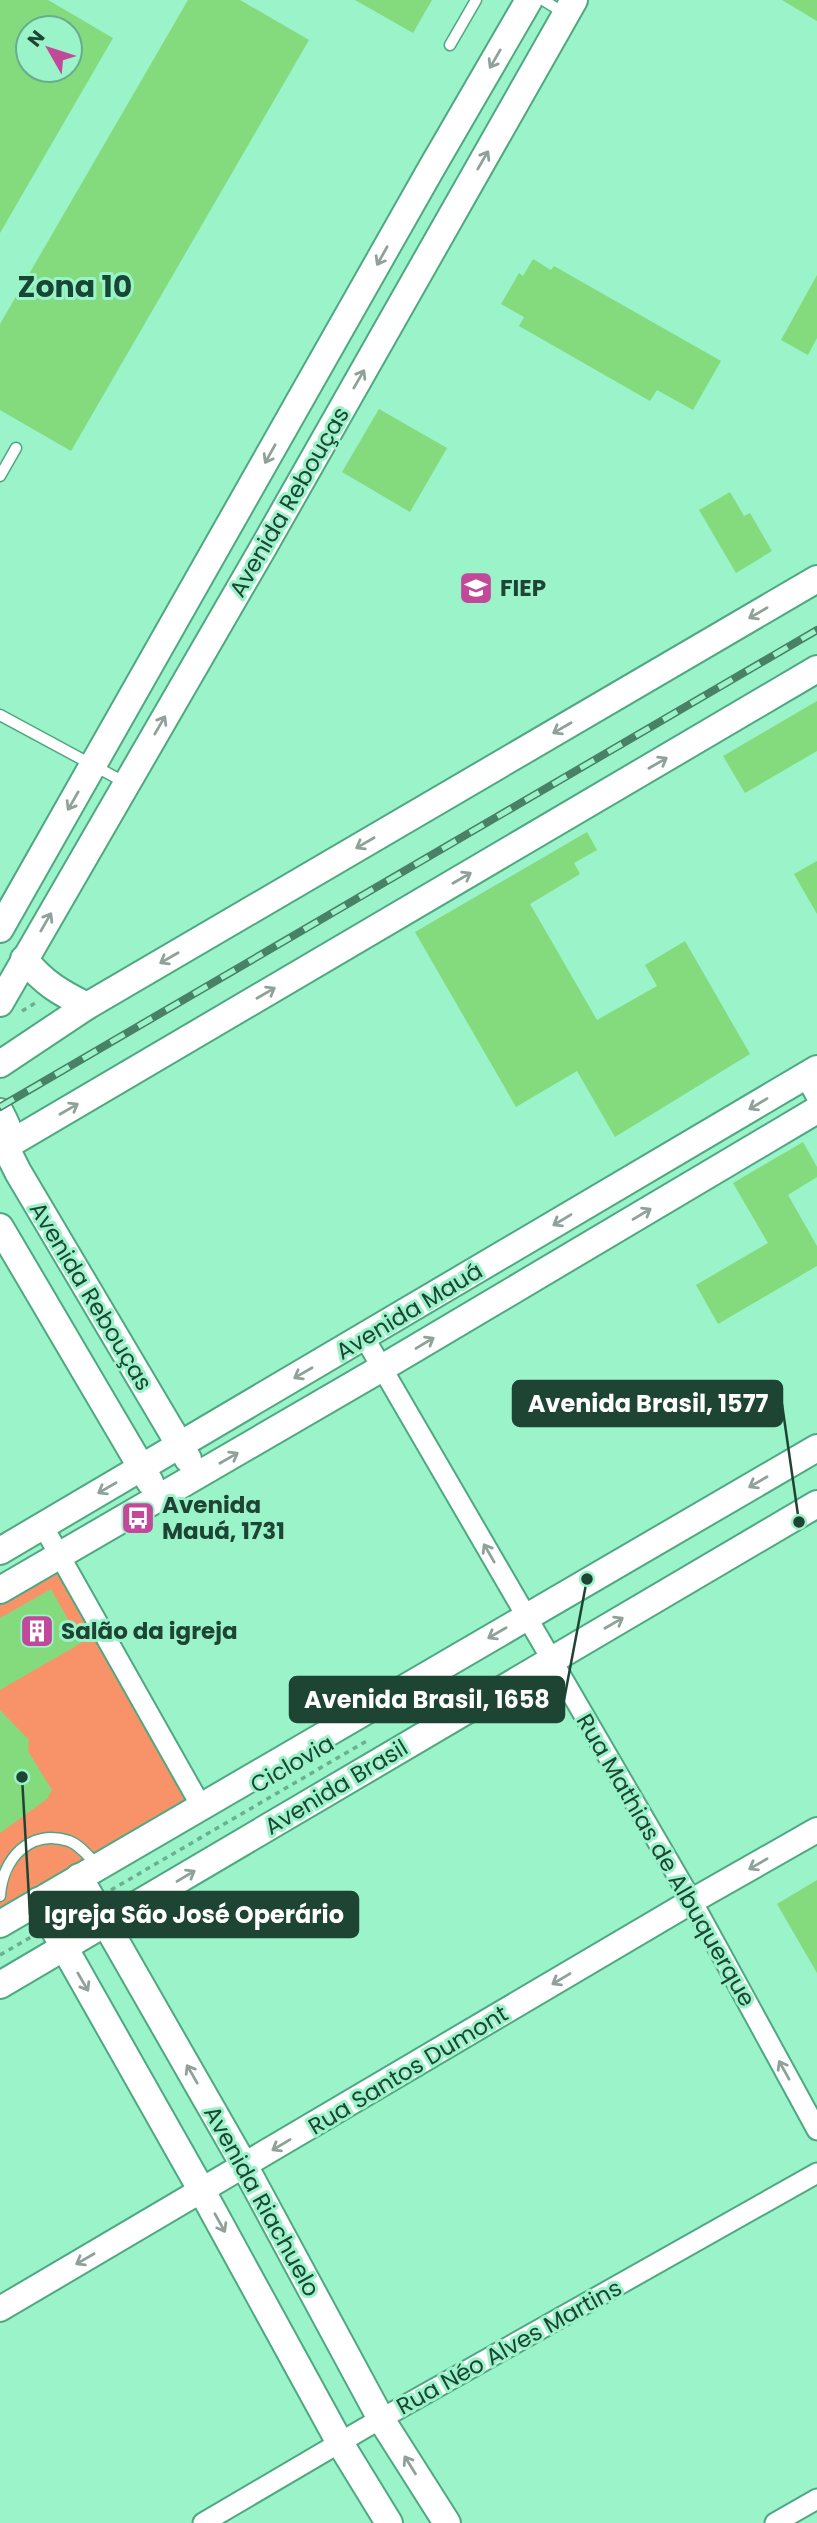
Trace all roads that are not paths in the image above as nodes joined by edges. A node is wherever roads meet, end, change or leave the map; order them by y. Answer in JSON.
{"nodes":[{"id":1,"x":476,"y":0,"type":"edge"},
{"id":2,"x":529,"y":0,"type":"edge"},
{"id":3,"x":543,"y":0,"type":"edge"},
{"id":4,"x":570,"y":7,"type":"edge"},
{"id":5,"x":450,"y":45,"type":"dead end"},
{"id":6,"x":431,"y":169,"type":"junction"},
{"id":7,"x":467,"y":189,"type":"junction"},
{"id":8,"x":16,"y":448,"type":"dead end"},
{"id":9,"x":0,"y":476,"type":"edge"},
{"id":10,"x":228,"y":528,"type":"junction"},
{"id":11,"x":263,"y":548,"type":"junction"},
{"id":12,"x":817,"y":579,"type":"edge"},
{"id":13,"x":817,"y":669,"type":"edge"},
{"id":14,"x":0,"y":715,"type":"edge"},
{"id":15,"x":94,"y":764,"type":"junction"},
{"id":16,"x":126,"y":783,"type":"junction"},
{"id":17,"x":0,"y":929,"type":"edge"},
{"id":18,"x":24,"y":959,"type":"junction"},
{"id":19,"x":0,"y":1003,"type":"edge"},
{"id":20,"x":87,"y":1006,"type":"junction"},
{"id":21,"x":0,"y":1064,"type":"edge"},
{"id":22,"x":813,"y":1081,"type":"edge"},
{"id":23,"x":817,"y":1111,"type":"edge"},
{"id":24,"x":5,"y":1138,"type":"edge"},
{"id":25,"x":0,"y":1227,"type":"edge"},
{"id":26,"x":93,"y":1299,"type":"junction"},
{"id":27,"x":56,"y":1322,"type":"junction"},
{"id":28,"x":364,"y":1338,"type":"junction"},
{"id":29,"x":382,"y":1368,"type":"junction"},
{"id":30,"x":180,"y":1446,"type":"junction"},
{"id":31,"x":817,"y":1448,"type":"edge"},
{"id":32,"x":142,"y":1468,"type":"junction"},
{"id":33,"x":197,"y":1476,"type":"junction"},
{"id":34,"x":159,"y":1498,"type":"junction"},
{"id":35,"x":817,"y":1504,"type":"edge"},
{"id":36,"x":43,"y":1526,"type":"junction"},
{"id":37,"x":0,"y":1551,"type":"edge"},
{"id":38,"x":60,"y":1556,"type":"junction"},
{"id":39,"x":0,"y":1590,"type":"edge"},
{"id":40,"x":526,"y":1616,"type":"junction"},
{"id":41,"x":551,"y":1660,"type":"junction"},
{"id":42,"x":201,"y":1806,"type":"junction"},
{"id":43,"x":817,"y":1830,"type":"edge"},
{"id":44,"x":88,"y":1872,"type":"junction"},
{"id":45,"x":38,"y":1901,"type":"junction"},
{"id":46,"x":692,"y":1901,"type":"junction"},
{"id":47,"x":1,"y":1910,"type":"edge"},
{"id":48,"x":99,"y":1913,"type":"junction"},
{"id":49,"x":58,"y":1937,"type":"junction"},
{"id":50,"x":0,"y":1985,"type":"edge"},
{"id":51,"x":817,"y":2130,"type":"edge"},
{"id":52,"x":244,"y":2167,"type":"junction"},
{"id":53,"x":817,"y":2173,"type":"edge"},
{"id":54,"x":202,"y":2190,"type":"junction"},
{"id":55,"x":0,"y":2309,"type":"edge"},
{"id":56,"x":381,"y":2419,"type":"junction"},
{"id":57,"x":340,"y":2443,"type":"junction"},
{"id":58,"x":817,"y":2499,"type":"edge"},
{"id":59,"x":203,"y":2523,"type":"edge"},
{"id":60,"x":389,"y":2523,"type":"edge"},
{"id":61,"x":447,"y":2523,"type":"edge"},
{"id":62,"x":775,"y":2523,"type":"edge"}],
"edges":[{"from":1,"to":5,"type":"lane"},
{"from":2,"to":6,"type":"main road","name":"Avenida Rebouças","one_way":true},
{"from":3,"to":4,"type":"lane"},
{"from":7,"to":4,"type":"main road","name":"Avenida Rebouças","one_way":true},
{"from":6,"to":7,"type":"main road"},
{"from":6,"to":10,"type":"main road","name":"Avenida Rebouças","one_way":true},
{"from":11,"to":7,"type":"main road","name":"Avenida Rebouças","one_way":true},
{"from":8,"to":9,"type":"lane"},
{"from":10,"to":11,"type":"main road"},
{"from":10,"to":15,"type":"main road","name":"Avenida Rebouças"},
{"from":16,"to":11,"type":"main road","name":"Avenida Rebouças","one_way":true},
{"from":12,"to":20,"type":"main road","one_way":true},
{"from":24,"to":13,"type":"main road","one_way":true},
{"from":14,"to":15,"type":"lane"},
{"from":15,"to":16,"type":"lane"},
{"from":15,"to":17,"type":"main road","name":"Avenida Rebouças","one_way":true},
{"from":18,"to":16,"type":"main road","name":"Avenida Rebouças","one_way":true},
{"from":18,"to":19,"type":"main road","name":"Avenida Rebouças"},
{"from":18,"to":20,"type":"main road"},
{"from":20,"to":21,"type":"main road"},
{"from":22,"to":28,"type":"main road","name":"Avenida Mauá","one_way":true},
{"from":29,"to":23,"type":"main road","name":"Avenida Mauá","one_way":true},
{"from":24,"to":26,"type":"main road","name":"Avenida Rebouças"},
{"from":25,"to":27,"type":"main road","name":"Avenida Rebouças"},
{"from":26,"to":27,"type":"main road"},
{"from":26,"to":30,"type":"main road","name":"Avenida Rebouças"},
{"from":27,"to":32,"type":"main road","name":"Avenida Rebouças"},
{"from":28,"to":29,"type":"street","name":"Rua Mathias de Albuquerque"},
{"from":28,"to":30,"type":"main road","name":"Avenida Mauá","one_way":true},
{"from":33,"to":29,"type":"main road","name":"Avenida Mauá","one_way":true},
{"from":40,"to":29,"type":"street","name":"Rua Mathias de Albuquerque","one_way":true},
{"from":30,"to":32,"type":"main road","name":"Avenida Mauá"},
{"from":30,"to":33,"type":"main road","name":"Avenida Rebouças"},
{"from":31,"to":40,"type":"main road","one_way":true},
{"from":32,"to":34,"type":"main road","name":"Avenida Rebouças"},
{"from":32,"to":36,"type":"main road","name":"Avenida Mauá","one_way":true},
{"from":33,"to":34,"type":"main road","name":"Avenida Mauá"},
{"from":34,"to":38,"type":"main road","name":"Avenida Mauá"},
{"from":41,"to":35,"type":"main road","name":"Avenida Brasil","one_way":true},
{"from":36,"to":37,"type":"main road","name":"Avenida Mauá"},
{"from":36,"to":38,"type":"street"},
{"from":38,"to":39,"type":"main road","name":"Avenida Mauá"},
{"from":38,"to":42,"type":"street"},
{"from":40,"to":41,"type":"street","name":"Rua Mathias de Albuquerque"},
{"from":40,"to":42,"type":"main road","one_way":true},
{"from":41,"to":46,"type":"street","name":"Rua Mathias de Albuquerque"},
{"from":48,"to":41,"type":"main road","name":"Avenida Brasil","one_way":true},
{"from":42,"to":44,"type":"main road"},
{"from":43,"to":46,"type":"street","name":"Rua Santos Dumont","one_way":true},
{"from":44,"to":45,"type":"main road"},
{"from":44,"to":47,"type":"lane"},
{"from":44,"to":48,"type":"main road","name":"Avenida Riachuelo"},
{"from":45,"to":47,"type":"main road"},
{"from":45,"to":49,"type":"main road","name":"Avenida Riachuelo"},
{"from":51,"to":46,"type":"street","name":"Rua Mathias de Albuquerque","one_way":true},
{"from":46,"to":52,"type":"street","name":"Rua Santos Dumont","one_way":true},
{"from":48,"to":49,"type":"main road","name":"Avenida Brasil"},
{"from":52,"to":48,"type":"main road","name":"Avenida Riachuelo","one_way":true},
{"from":49,"to":50,"type":"main road","name":"Avenida Brasil"},
{"from":49,"to":54,"type":"main road","name":"Avenida Riachuelo","one_way":true},
{"from":52,"to":54,"type":"street","name":"Rua Santos Dumont"},
{"from":52,"to":56,"type":"main road","name":"Avenida Riachuelo"},
{"from":53,"to":56,"type":"street","name":"Rua Néo Alves Martins"},
{"from":54,"to":55,"type":"street","name":"Rua Santos Dumont","one_way":true},
{"from":54,"to":57,"type":"main road","name":"Avenida Riachuelo","one_way":true},
{"from":56,"to":57,"type":"street","name":"Rua Néo Alves Martins"},
{"from":61,"to":56,"type":"main road","name":"Avenida Riachuelo","one_way":true},
{"from":57,"to":59,"type":"street","name":"Rua Néo Alves Martins"},
{"from":57,"to":60,"type":"main road","name":"Avenida Riachuelo"},
{"from":58,"to":62,"type":"street"}]}
